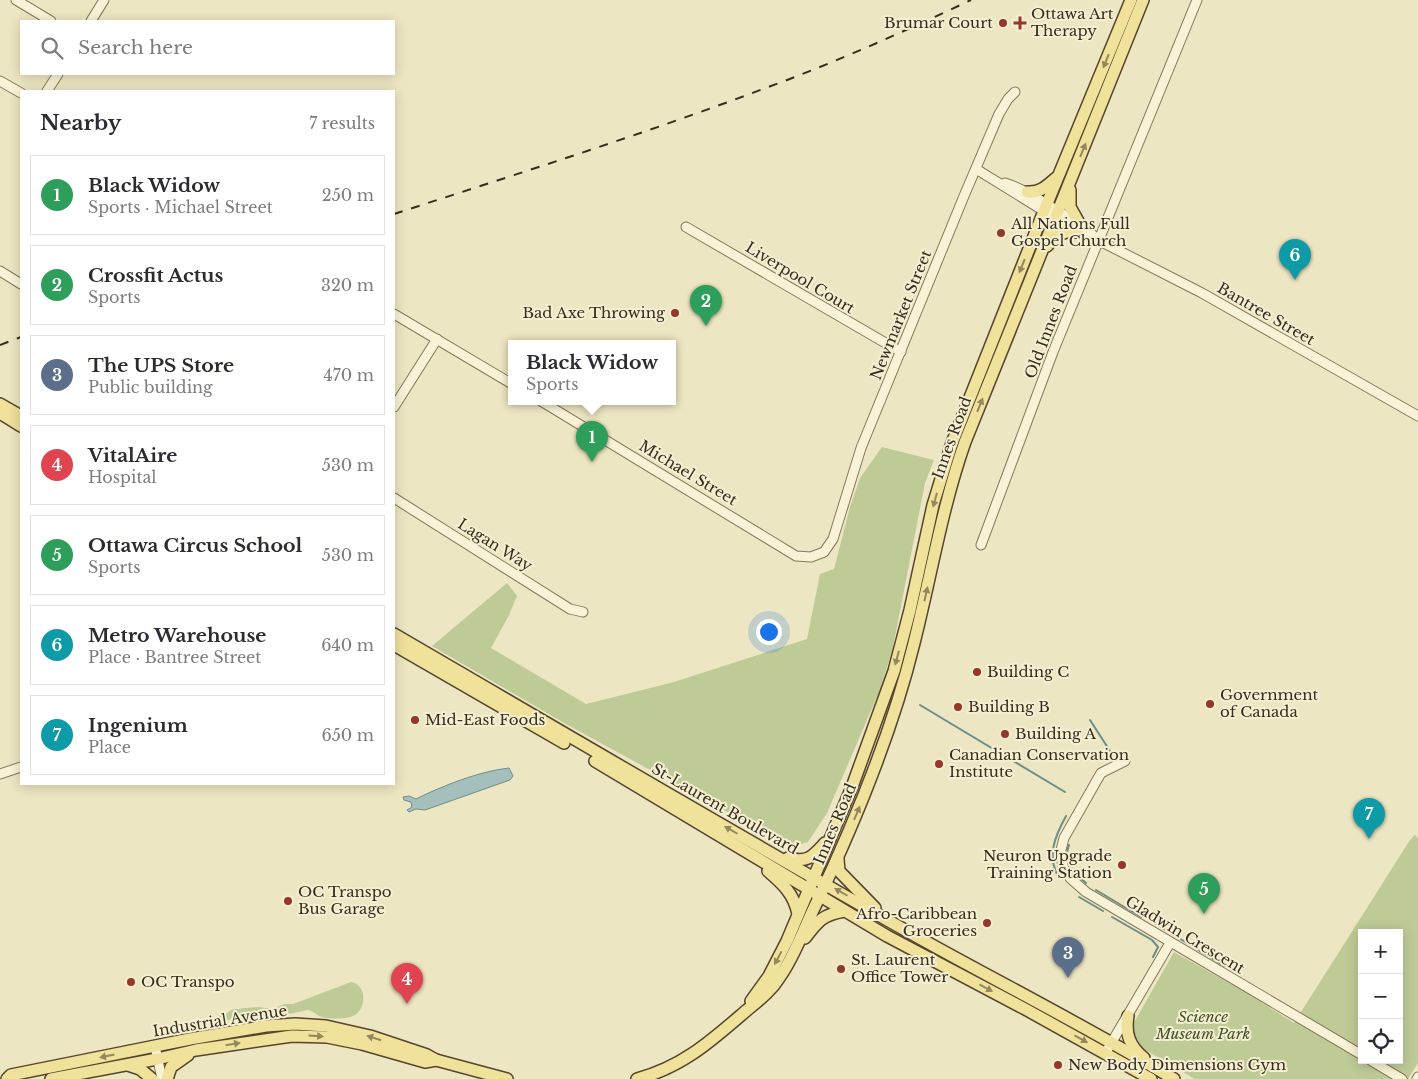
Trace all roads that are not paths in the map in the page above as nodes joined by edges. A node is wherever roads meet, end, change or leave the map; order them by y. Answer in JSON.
{"nodes":[{"id":1,"x":16,"y":0,"type":"edge"},
{"id":2,"x":104,"y":0,"type":"edge"},
{"id":3,"x":1131,"y":0,"type":"edge"},
{"id":4,"x":1143,"y":0,"type":"edge"},
{"id":5,"x":1197,"y":0,"type":"edge"},
{"id":6,"x":49,"y":20,"type":"edge"},
{"id":7,"x":92,"y":20,"type":"edge"},
{"id":8,"x":57,"y":75,"type":"edge"},
{"id":9,"x":0,"y":80,"type":"edge"},
{"id":10,"x":49,"y":90,"type":"edge"},
{"id":11,"x":20,"y":92,"type":"edge"},
{"id":12,"x":1015,"y":92,"type":"dead end"},
{"id":13,"x":976,"y":169,"type":"junction"},
{"id":14,"x":1065,"y":177,"type":"junction"},
{"id":15,"x":997,"y":181,"type":"junction"},
{"id":16,"x":1027,"y":192,"type":"junction"},
{"id":17,"x":1045,"y":208,"type":"junction"},
{"id":18,"x":1057,"y":215,"type":"junction"},
{"id":19,"x":686,"y":226,"type":"dead end"},
{"id":20,"x":1079,"y":228,"type":"junction"},
{"id":21,"x":1098,"y":240,"type":"junction"},
{"id":22,"x":1041,"y":253,"type":"junction"},
{"id":23,"x":0,"y":271,"type":"edge"},
{"id":24,"x":20,"y":283,"type":"edge"},
{"id":25,"x":395,"y":315,"type":"edge"},
{"id":26,"x":437,"y":339,"type":"junction"},
{"id":27,"x":901,"y":352,"type":"junction"},
{"id":28,"x":508,"y":382,"type":"edge"},
{"id":29,"x":0,"y":404,"type":"edge"},
{"id":30,"x":395,"y":405,"type":"edge"},
{"id":31,"x":548,"y":405,"type":"edge"},
{"id":32,"x":0,"y":413,"type":"edge"},
{"id":33,"x":20,"y":415,"type":"edge"},
{"id":34,"x":1418,"y":416,"type":"edge"},
{"id":35,"x":20,"y":425,"type":"edge"},
{"id":36,"x":395,"y":499,"type":"edge"},
{"id":37,"x":981,"y":545,"type":"dead end"},
{"id":38,"x":824,"y":552,"type":"joint"},
{"id":39,"x":583,"y":612,"type":"dead end"},
{"id":40,"x":395,"y":635,"type":"edge"},
{"id":41,"x":395,"y":645,"type":"edge"},
{"id":42,"x":538,"y":723,"type":"junction"},
{"id":43,"x":593,"y":755,"type":"junction"},
{"id":44,"x":1125,"y":761,"type":"dead end"},
{"id":45,"x":20,"y":767,"type":"edge"},
{"id":46,"x":0,"y":774,"type":"edge"},
{"id":47,"x":833,"y":834,"type":"junction"},
{"id":48,"x":744,"y":851,"type":"junction"},
{"id":49,"x":773,"y":854,"type":"junction"},
{"id":50,"x":838,"y":857,"type":"junction"},
{"id":51,"x":814,"y":877,"type":"junction"},
{"id":52,"x":825,"y":883,"type":"junction"},
{"id":53,"x":808,"y":889,"type":"junction"},
{"id":54,"x":820,"y":896,"type":"junction"},
{"id":55,"x":844,"y":911,"type":"junction"},
{"id":56,"x":798,"y":914,"type":"junction"},
{"id":57,"x":888,"y":919,"type":"junction"},
{"id":58,"x":1170,"y":943,"type":"junction"},
{"id":59,"x":792,"y":956,"type":"junction"},
{"id":60,"x":745,"y":1012,"type":"junction"},
{"id":61,"x":1128,"y":1016,"type":"junction"},
{"id":62,"x":155,"y":1046,"type":"junction"},
{"id":63,"x":1109,"y":1048,"type":"junction"},
{"id":64,"x":196,"y":1050,"type":"junction"},
{"id":65,"x":1358,"y":1053,"type":"edge"},
{"id":66,"x":157,"y":1059,"type":"junction"},
{"id":67,"x":436,"y":1060,"type":"junction"},
{"id":68,"x":1377,"y":1064,"type":"edge"},
{"id":69,"x":126,"y":1065,"type":"junction"},
{"id":70,"x":1161,"y":1071,"type":"junction"},
{"id":71,"x":7,"y":1079,"type":"edge"},
{"id":72,"x":51,"y":1079,"type":"edge"},
{"id":73,"x":152,"y":1079,"type":"edge"},
{"id":74,"x":162,"y":1079,"type":"edge"},
{"id":75,"x":167,"y":1079,"type":"edge"},
{"id":76,"x":507,"y":1079,"type":"edge"},
{"id":77,"x":637,"y":1079,"type":"edge"},
{"id":78,"x":1151,"y":1079,"type":"edge"},
{"id":79,"x":1174,"y":1079,"type":"edge"},
{"id":80,"x":1402,"y":1079,"type":"edge"}],
"edges":[{"from":1,"to":6,"type":"street"},
{"from":2,"to":7,"type":"street"},
{"from":3,"to":14,"type":"main road","name":"Innes Road","one_way":true},
{"from":14,"to":4,"type":"main road","name":"Innes Road","one_way":true},
{"from":5,"to":21,"type":"street","name":"Old Innes Road"},
{"from":8,"to":10,"type":"street"},
{"from":9,"to":11,"type":"street"},
{"from":12,"to":13,"type":"street","name":"Newmarket Street"},
{"from":13,"to":15,"type":"street","name":"Bantree Street"},
{"from":13,"to":27,"type":"street","name":"Newmarket Street"},
{"from":14,"to":16,"type":"main road"},
{"from":14,"to":17,"type":"main road","name":"Innes Road"},
{"from":14,"to":18,"type":"main road","name":"Innes Road"},
{"from":14,"to":20,"type":"main road"},
{"from":15,"to":16,"type":"street","name":"Bantree Street"},
{"from":15,"to":17,"type":"street","name":"Bantree Street"},
{"from":16,"to":17,"type":"street","name":"Bantree Street"},
{"from":17,"to":18,"type":"street","name":"Bantree Street"},
{"from":17,"to":47,"type":"main road","name":"Innes Road","one_way":true},
{"from":18,"to":20,"type":"street","name":"Bantree Street"},
{"from":18,"to":22,"type":"main road","name":"Innes Road"},
{"from":19,"to":27,"type":"street","name":"Liverpool Court"},
{"from":20,"to":21,"type":"street","name":"Bantree Street"},
{"from":20,"to":22,"type":"main road"},
{"from":21,"to":34,"type":"street","name":"Bantree Street"},
{"from":21,"to":37,"type":"street","name":"Old Innes Road"},
{"from":50,"to":22,"type":"main road","name":"Innes Road","one_way":true},
{"from":23,"to":24,"type":"street"},
{"from":25,"to":26,"type":"street"},
{"from":26,"to":28,"type":"street"},
{"from":26,"to":30,"type":"street"},
{"from":27,"to":38,"type":"street","name":"Newmarket Street"},
{"from":29,"to":33,"type":"main road"},
{"from":31,"to":38,"type":"street","name":"Michael Street"},
{"from":32,"to":35,"type":"main road"},
{"from":36,"to":39,"type":"street","name":"Lagan Way"},
{"from":40,"to":42,"type":"main road","name":"St-Laurent Boulevard"},
{"from":41,"to":42,"type":"main road","name":"St-Laurent Boulevard"},
{"from":42,"to":43,"type":"main road","name":"St-Laurent Boulevard"},
{"from":43,"to":48,"type":"main road","name":"St-Laurent Boulevard"},
{"from":49,"to":43,"type":"main road","name":"St-Laurent Boulevard","one_way":true},
{"from":44,"to":58,"type":"street","name":"Gladwin Crescent"},
{"from":45,"to":46,"type":"street"},
{"from":47,"to":49,"type":"main road"},
{"from":47,"to":51,"type":"main road","name":"Innes Road"},
{"from":48,"to":53,"type":"main road","name":"St-Laurent Boulevard"},
{"from":48,"to":56,"type":"main road"},
{"from":49,"to":51,"type":"main road","name":"St-Laurent Boulevard"},
{"from":50,"to":52,"type":"main road","name":"Innes Road"},
{"from":50,"to":57,"type":"main road"},
{"from":51,"to":52,"type":"main road","name":"St-Laurent Boulevard"},
{"from":51,"to":53,"type":"main road","name":"Innes Road"},
{"from":52,"to":54,"type":"main road","name":"Innes Road"},
{"from":57,"to":52,"type":"main road","name":"St-Laurent Boulevard","one_way":true},
{"from":53,"to":54,"type":"main road","name":"St-Laurent Boulevard"},
{"from":53,"to":56,"type":"main road"},
{"from":54,"to":55,"type":"main road","name":"St-Laurent Boulevard"},
{"from":54,"to":59,"type":"main road"},
{"from":55,"to":59,"type":"main road"},
{"from":55,"to":63,"type":"main road","name":"St-Laurent Boulevard","one_way":true},
{"from":56,"to":60,"type":"main road","one_way":true},
{"from":57,"to":63,"type":"main road","name":"St-Laurent Boulevard"},
{"from":58,"to":61,"type":"street"},
{"from":58,"to":65,"type":"street","name":"Gladwin Crescent"},
{"from":59,"to":60,"type":"main road"},
{"from":60,"to":77,"type":"main road"},
{"from":61,"to":63,"type":"street"},
{"from":61,"to":70,"type":"main road"},
{"from":62,"to":66,"type":"street"},
{"from":67,"to":62,"type":"main road","name":"Industrial Avenue","one_way":true},
{"from":62,"to":71,"type":"main road","name":"Industrial Avenue","one_way":true},
{"from":63,"to":70,"type":"main road","name":"St-Laurent Boulevard"},
{"from":63,"to":78,"type":"main road","name":"St-Laurent Boulevard"},
{"from":64,"to":66,"type":"main road","name":"Industrial Avenue"},
{"from":64,"to":67,"type":"main road","name":"Industrial Avenue","one_way":true},
{"from":64,"to":75,"type":"main road"},
{"from":66,"to":69,"type":"main road","name":"Industrial Avenue"},
{"from":66,"to":74,"type":"street"},
{"from":67,"to":76,"type":"main road","name":"Industrial Avenue"},
{"from":68,"to":80,"type":"street"},
{"from":69,"to":72,"type":"main road","name":"Industrial Avenue"},
{"from":69,"to":73,"type":"main road"},
{"from":70,"to":79,"type":"main road","name":"St-Laurent Boulevard"}]}
